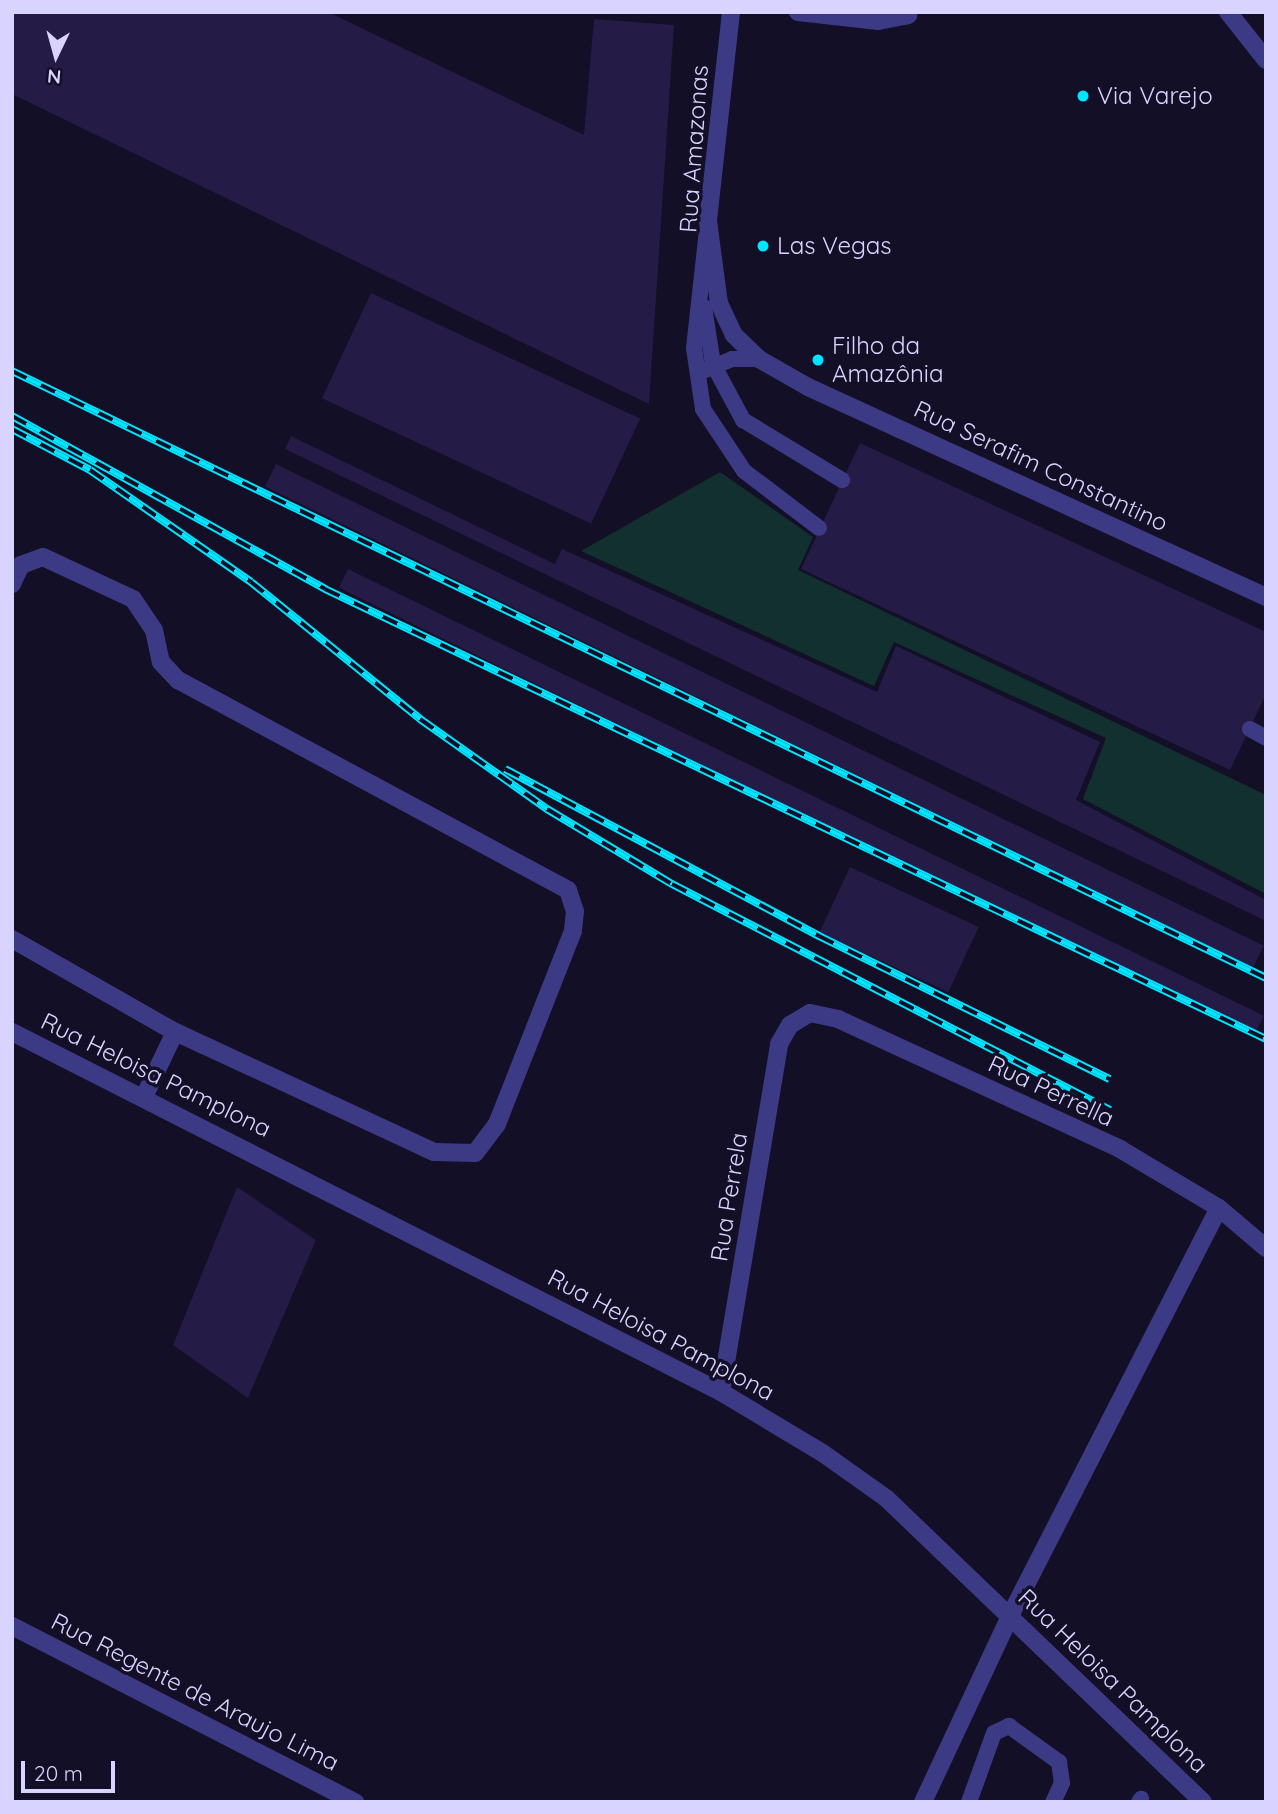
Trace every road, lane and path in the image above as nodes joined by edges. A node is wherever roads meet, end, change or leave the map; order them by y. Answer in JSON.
{"nodes":[{"id":1,"x":731,"y":12,"type":"edge"},
{"id":2,"x":798,"y":12,"type":"edge"},
{"id":3,"x":1228,"y":12,"type":"edge"},
{"id":4,"x":908,"y":15,"type":"dead end"},
{"id":5,"x":1266,"y":60,"type":"edge"},
{"id":6,"x":708,"y":221,"type":"junction"},
{"id":7,"x":759,"y":359,"type":"junction"},
{"id":8,"x":713,"y":364,"type":"junction"},
{"id":9,"x":695,"y":378,"type":"junction"},
{"id":10,"x":842,"y":480,"type":"dead end"},
{"id":11,"x":820,"y":528,"type":"dead end"},
{"id":12,"x":12,"y":584,"type":"edge"},
{"id":13,"x":1266,"y":597,"type":"edge"},
{"id":14,"x":1250,"y":729,"type":"dead end"},
{"id":15,"x":1266,"y":738,"type":"edge"},
{"id":16,"x":12,"y":939,"type":"edge"},
{"id":17,"x":799,"y":1016,"type":"joint"},
{"id":18,"x":12,"y":1032,"type":"edge"},
{"id":19,"x":175,"y":1032,"type":"junction"},
{"id":20,"x":144,"y":1097,"type":"junction"},
{"id":21,"x":1219,"y":1208,"type":"junction"},
{"id":22,"x":1266,"y":1248,"type":"edge"},
{"id":23,"x":721,"y":1392,"type":"junction"},
{"id":24,"x":1010,"y":1616,"type":"junction"},
{"id":25,"x":12,"y":1626,"type":"edge"},
{"id":26,"x":355,"y":1802,"type":"edge"},
{"id":27,"x":923,"y":1802,"type":"edge"},
{"id":28,"x":969,"y":1802,"type":"edge"},
{"id":29,"x":1052,"y":1802,"type":"edge"},
{"id":30,"x":1203,"y":1802,"type":"edge"}],
"edges":[{"from":1,"to":6,"type":"street","name":"Rua Amazonas"},
{"from":2,"to":4,"type":"street"},
{"from":3,"to":5,"type":"street"},
{"from":6,"to":7,"type":"street","name":"Rua Amazonas"},
{"from":6,"to":8,"type":"lane"},
{"from":6,"to":9,"type":"lane"},
{"from":7,"to":8,"type":"lane"},
{"from":7,"to":13,"type":"street","name":"Rua Serafim Constantino"},
{"from":8,"to":9,"type":"lane"},
{"from":8,"to":10,"type":"lane"},
{"from":9,"to":11,"type":"lane"},
{"from":12,"to":19,"type":"street"},
{"from":14,"to":15,"type":"lane"},
{"from":16,"to":19,"type":"street"},
{"from":17,"to":21,"type":"street","name":"Rua Perrella"},
{"from":17,"to":23,"type":"street","name":"Rua Perrela"},
{"from":18,"to":20,"type":"street","name":"Rua Heloisa Pamplona"},
{"from":19,"to":20,"type":"street"},
{"from":20,"to":23,"type":"street","name":"Rua Heloisa Pamplona"},
{"from":21,"to":22,"type":"street","name":"Rua Perrella"},
{"from":21,"to":24,"type":"street"},
{"from":23,"to":24,"type":"street","name":"Rua Heloisa Pamplona"},
{"from":24,"to":27,"type":"street"},
{"from":24,"to":30,"type":"street","name":"Rua Heloisa Pamplona"},
{"from":25,"to":26,"type":"street","name":"Rua Regente de Araujo Lima"},
{"from":28,"to":29,"type":"lane"}]}
